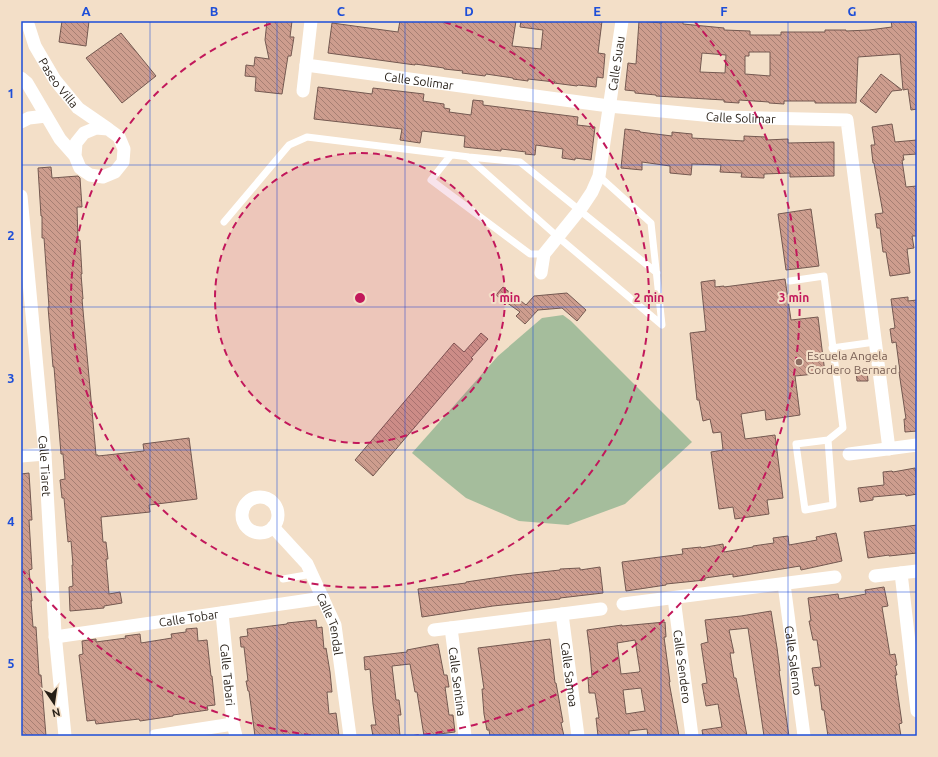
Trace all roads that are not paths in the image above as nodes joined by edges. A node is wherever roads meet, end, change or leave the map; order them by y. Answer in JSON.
{"nodes":[{"id":1,"x":27,"y":21,"type":"edge"},
{"id":2,"x":311,"y":21,"type":"edge"},
{"id":3,"x":622,"y":21,"type":"edge"},
{"id":4,"x":306,"y":65,"type":"junction"},
{"id":5,"x":21,"y":78,"type":"edge"},
{"id":6,"x":303,"y":91,"type":"dead end"},
{"id":7,"x":609,"y":106,"type":"junction"},
{"id":8,"x":46,"y":116,"type":"junction"},
{"id":9,"x":21,"y":122,"type":"edge"},
{"id":10,"x":108,"y":129,"type":"junction"},
{"id":11,"x":452,"y":155,"type":"junction"},
{"id":12,"x":74,"y":156,"type":"junction"},
{"id":13,"x":469,"y":158,"type":"junction"},
{"id":14,"x":599,"y":176,"type":"junction"},
{"id":15,"x":21,"y":196,"type":"edge"},
{"id":16,"x":579,"y":210,"type":"junction"},
{"id":17,"x":224,"y":222,"type":"dead end"},
{"id":18,"x":558,"y":237,"type":"junction"},
{"id":19,"x":544,"y":254,"type":"junction"},
{"id":20,"x":541,"y":273,"type":"dead end"},
{"id":21,"x":657,"y":273,"type":"junction"},
{"id":22,"x":790,"y":281,"type":"dead end"},
{"id":23,"x":876,"y":342,"type":"junction"},
{"id":24,"x":832,"y":348,"type":"junction"},
{"id":25,"x":828,"y":440,"type":"junction"},
{"id":26,"x":917,"y":445,"type":"edge"},
{"id":27,"x":889,"y":449,"type":"junction"},
{"id":28,"x":45,"y":454,"type":"junction"},
{"id":29,"x":849,"y":454,"type":"dead end"},
{"id":30,"x":21,"y":456,"type":"edge"},
{"id":31,"x":273,"y":527,"type":"dead end"},
{"id":32,"x":917,"y":571,"type":"edge"},
{"id":33,"x":901,"y":573,"type":"junction"},
{"id":34,"x":312,"y":574,"type":"junction"},
{"id":35,"x":875,"y":576,"type":"dead end"},
{"id":36,"x":835,"y":577,"type":"dead end"},
{"id":37,"x":284,"y":579,"type":"dead end"},
{"id":38,"x":784,"y":584,"type":"junction"},
{"id":39,"x":323,"y":598,"type":"junction"},
{"id":40,"x":674,"y":598,"type":"junction"},
{"id":41,"x":623,"y":604,"type":"dead end"},
{"id":42,"x":600,"y":609,"type":"dead end"},
{"id":43,"x":222,"y":613,"type":"junction"},
{"id":44,"x":562,"y":614,"type":"junction"},
{"id":45,"x":451,"y":628,"type":"junction"},
{"id":46,"x":434,"y":630,"type":"dead end"},
{"id":47,"x":55,"y":637,"type":"junction"},
{"id":48,"x":917,"y":711,"type":"edge"},
{"id":49,"x":235,"y":730,"type":"edge"},
{"id":50,"x":65,"y":736,"type":"edge"},
{"id":51,"x":155,"y":736,"type":"edge"},
{"id":52,"x":350,"y":736,"type":"edge"},
{"id":53,"x":465,"y":736,"type":"edge"},
{"id":54,"x":578,"y":736,"type":"edge"},
{"id":55,"x":692,"y":736,"type":"edge"},
{"id":56,"x":804,"y":736,"type":"edge"}],
"edges":[{"from":1,"to":10,"type":"street","name":"Paseo Villa"},
{"from":2,"to":4,"type":"street"},
{"from":3,"to":7,"type":"street","name":"Calle Suau"},
{"from":4,"to":6,"type":"street"},
{"from":4,"to":7,"type":"street","name":"Calle Solimar"},
{"from":5,"to":8,"type":"street","name":"Paseo Villa"},
{"from":7,"to":14,"type":"street","name":"Calle Suau"},
{"from":7,"to":23,"type":"street","name":"Calle Solimar"},
{"from":8,"to":9,"type":"street"},
{"from":8,"to":12,"type":"street","name":"Paseo Villa"},
{"from":10,"to":12,"type":"street"},
{"from":10,"to":12,"type":"street","name":"Paseo Villa"},
{"from":11,"to":13,"type":"lane"},
{"from":11,"to":17,"type":"lane"},
{"from":11,"to":19,"type":"lane"},
{"from":13,"to":16,"type":"lane"},
{"from":13,"to":18,"type":"lane"},
{"from":14,"to":16,"type":"street","name":"Calle Suau"},
{"from":14,"to":21,"type":"lane"},
{"from":15,"to":28,"type":"street","name":"Calle Tiaret"},
{"from":16,"to":18,"type":"street","name":"Calle Suau"},
{"from":16,"to":21,"type":"lane"},
{"from":18,"to":19,"type":"street","name":"Calle Suau"},
{"from":18,"to":21,"type":"lane"},
{"from":19,"to":20,"type":"street"},
{"from":22,"to":24,"type":"lane"},
{"from":23,"to":24,"type":"lane"},
{"from":23,"to":27,"type":"street","name":"Calle Solimar"},
{"from":24,"to":25,"type":"lane"},
{"from":25,"to":25,"type":"lane"},
{"from":26,"to":27,"type":"street"},
{"from":27,"to":29,"type":"street"},
{"from":28,"to":30,"type":"street"},
{"from":28,"to":47,"type":"street","name":"Calle Tiaret"},
{"from":31,"to":34,"type":"street","name":"Calle Tendal"},
{"from":32,"to":33,"type":"street"},
{"from":33,"to":35,"type":"street"},
{"from":33,"to":48,"type":"street"},
{"from":34,"to":37,"type":"lane"},
{"from":34,"to":39,"type":"street","name":"Calle Tendal"},
{"from":36,"to":38,"type":"street"},
{"from":38,"to":40,"type":"street"},
{"from":38,"to":56,"type":"street","name":"Calle Salerno"},
{"from":39,"to":43,"type":"street","name":"Calle Tobar"},
{"from":39,"to":52,"type":"street","name":"Calle Tendal"},
{"from":40,"to":41,"type":"street"},
{"from":40,"to":55,"type":"street","name":"Calle Sendero"},
{"from":42,"to":44,"type":"street"},
{"from":43,"to":47,"type":"street","name":"Calle Tobar"},
{"from":43,"to":49,"type":"street","name":"Calle Tabari"},
{"from":44,"to":45,"type":"street"},
{"from":44,"to":54,"type":"street","name":"Calle Samoa"},
{"from":45,"to":46,"type":"street"},
{"from":45,"to":53,"type":"street","name":"Calle Sentina"},
{"from":47,"to":50,"type":"street","name":"Calle Tiaret"},
{"from":49,"to":51,"type":"street"}]}
